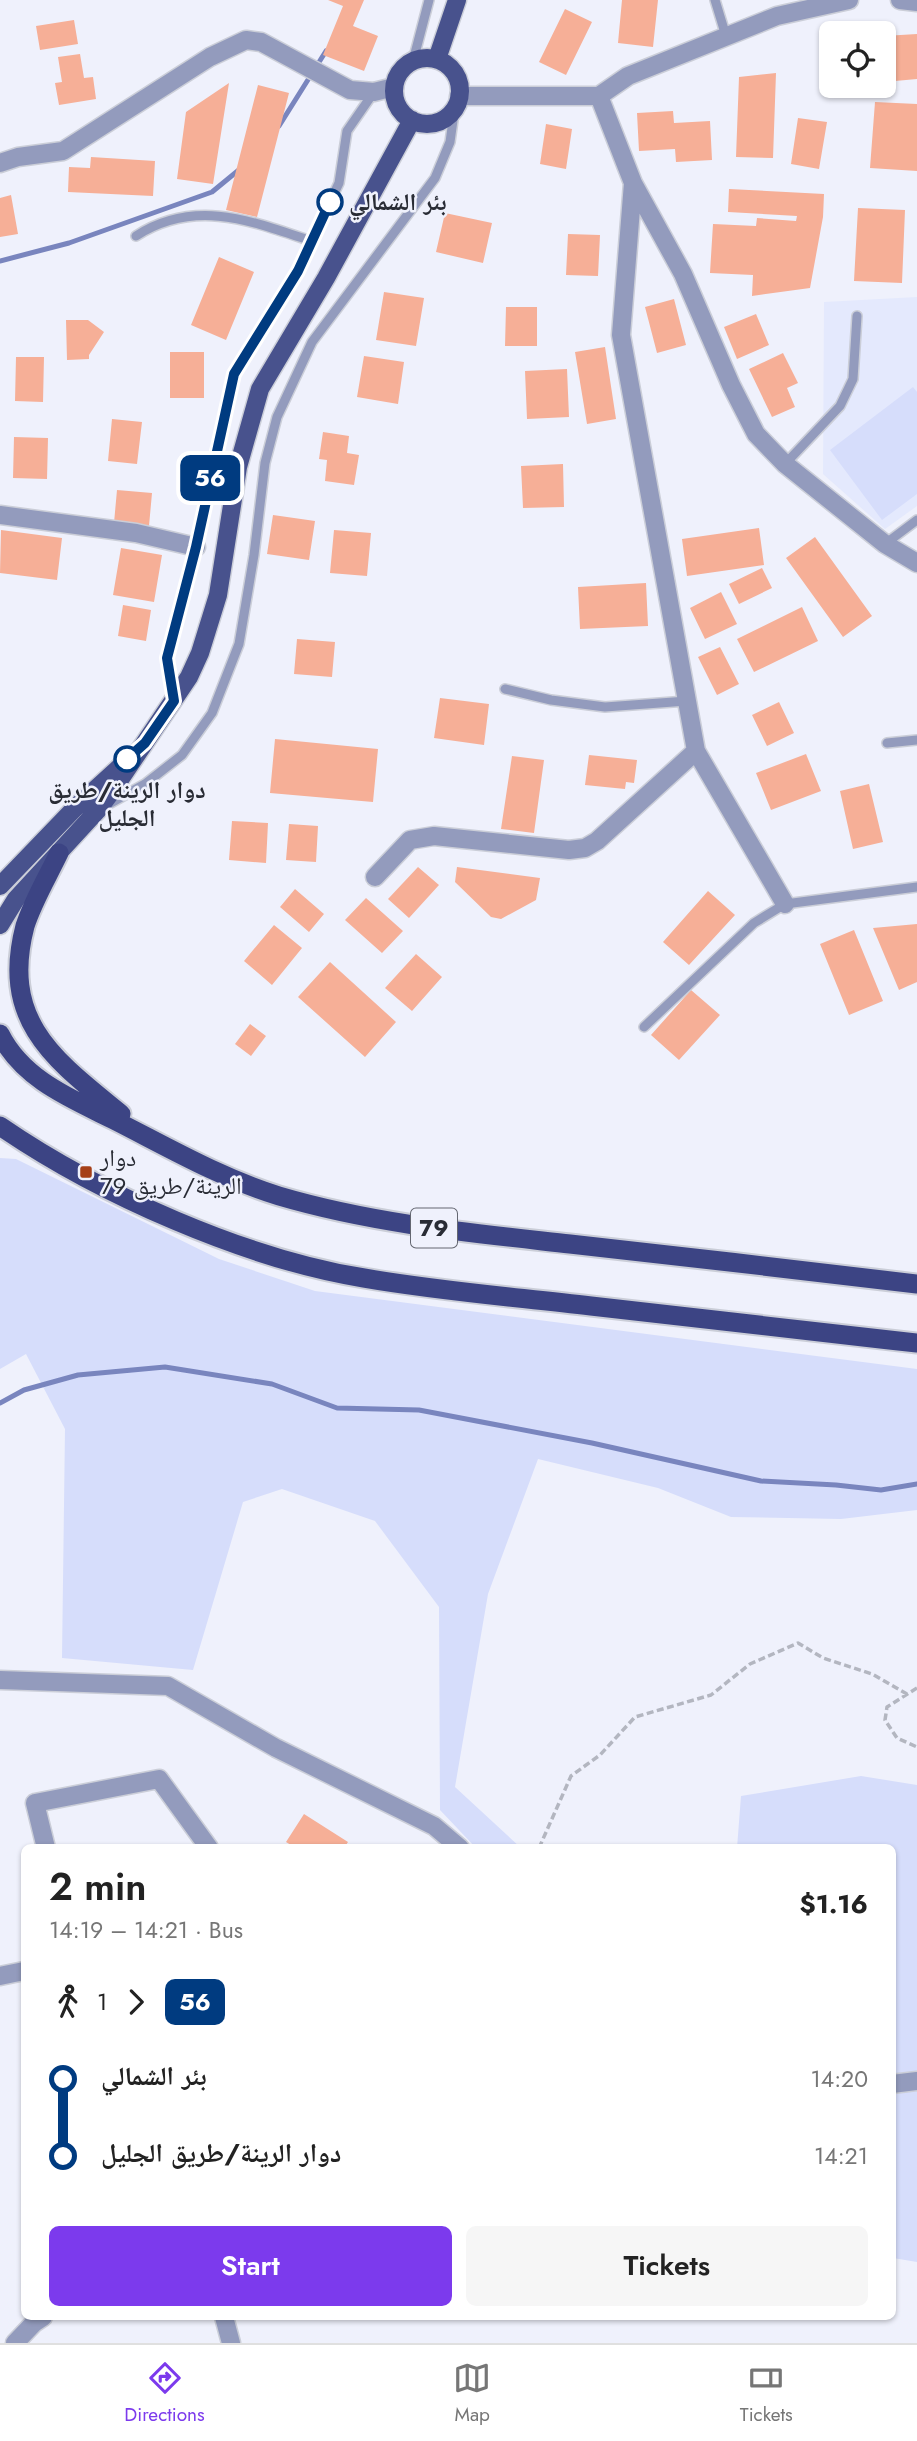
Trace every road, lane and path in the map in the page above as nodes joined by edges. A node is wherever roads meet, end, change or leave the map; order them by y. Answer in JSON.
{"nodes":[{"id":1,"x":429,"y":0,"type":"edge"},
{"id":2,"x":457,"y":0,"type":"edge"},
{"id":3,"x":715,"y":0,"type":"edge"},
{"id":4,"x":849,"y":0,"type":"edge"},
{"id":5,"x":900,"y":0,"type":"edge"},
{"id":6,"x":917,"y":2,"type":"edge"},
{"id":7,"x":726,"y":36,"type":"junction"},
{"id":8,"x":437,"y":60,"type":"junction"},
{"id":9,"x":412,"y":61,"type":"junction"},
{"id":10,"x":394,"y":87,"type":"junction"},
{"id":11,"x":374,"y":92,"type":"junction"},
{"id":12,"x":599,"y":96,"type":"junction"},
{"id":13,"x":457,"y":101,"type":"junction"},
{"id":14,"x":412,"y":120,"type":"junction"},
{"id":15,"x":0,"y":163,"type":"edge"},
{"id":16,"x":633,"y":183,"type":"junction"},
{"id":17,"x":136,"y":236,"type":"dead end"},
{"id":18,"x":311,"y":241,"type":"junction"},
{"id":19,"x":857,"y":316,"type":"dead end"},
{"id":20,"x":785,"y":464,"type":"junction"},
{"id":21,"x":0,"y":515,"type":"edge"},
{"id":22,"x":917,"y":520,"type":"edge"},
{"id":23,"x":885,"y":544,"type":"junction"},
{"id":24,"x":196,"y":547,"type":"junction"},
{"id":25,"x":917,"y":563,"type":"edge"},
{"id":26,"x":505,"y":688,"type":"dead end"},
{"id":27,"x":174,"y":701,"type":"junction"},
{"id":28,"x":687,"y":701,"type":"junction"},
{"id":29,"x":917,"y":740,"type":"edge"},
{"id":30,"x":145,"y":743,"type":"junction"},
{"id":31,"x":887,"y":743,"type":"dead end"},
{"id":32,"x":696,"y":751,"type":"junction"},
{"id":33,"x":97,"y":811,"type":"junction"},
{"id":34,"x":35,"y":849,"type":"junction"},
{"id":35,"x":59,"y":853,"type":"junction"},
{"id":36,"x":0,"y":869,"type":"edge"},
{"id":37,"x":375,"y":877,"type":"dead end"},
{"id":38,"x":0,"y":886,"type":"edge"},
{"id":39,"x":917,"y":887,"type":"edge"},
{"id":40,"x":785,"y":904,"type":"junction"},
{"id":41,"x":0,"y":925,"type":"edge"},
{"id":42,"x":643,"y":1027,"type":"dead end"},
{"id":43,"x":0,"y":1034,"type":"edge"},
{"id":44,"x":0,"y":1126,"type":"edge"},
{"id":45,"x":0,"y":1138,"type":"edge"},
{"id":46,"x":148,"y":1138,"type":"junction"},
{"id":47,"x":27,"y":1145,"type":"junction"},
{"id":48,"x":917,"y":1284,"type":"edge"},
{"id":49,"x":917,"y":1343,"type":"edge"},
{"id":50,"x":0,"y":1680,"type":"edge"},
{"id":51,"x":917,"y":1688,"type":"edge"},
{"id":52,"x":906,"y":1694,"type":"junction"},
{"id":53,"x":917,"y":1746,"type":"edge"},
{"id":54,"x":45,"y":1844,"type":"edge"},
{"id":55,"x":206,"y":1844,"type":"edge"},
{"id":56,"x":455,"y":1844,"type":"edge"},
{"id":57,"x":541,"y":1844,"type":"edge"},
{"id":58,"x":21,"y":1972,"type":"edge"},
{"id":59,"x":0,"y":1976,"type":"edge"},
{"id":60,"x":917,"y":2081,"type":"edge"},
{"id":61,"x":896,"y":2084,"type":"edge"},
{"id":62,"x":38,"y":2320,"type":"edge"},
{"id":63,"x":225,"y":2320,"type":"edge"},
{"id":64,"x":15,"y":2343,"type":"edge"},
{"id":65,"x":231,"y":2343,"type":"edge"}],
"edges":[{"from":1,"to":9,"type":"lane"},
{"from":2,"to":8,"type":"main road"},
{"from":3,"to":7,"type":"lane"},
{"from":4,"to":7,"type":"street"},
{"from":5,"to":6,"type":"street"},
{"from":7,"to":12,"type":"street"},
{"from":8,"to":9,"type":"main road"},
{"from":8,"to":13,"type":"main road"},
{"from":9,"to":10,"type":"main road"},
{"from":10,"to":11,"type":"street"},
{"from":10,"to":14,"type":"main road"},
{"from":11,"to":15,"type":"street"},
{"from":11,"to":18,"type":"lane"},
{"from":12,"to":13,"type":"street"},
{"from":12,"to":16,"type":"street"},
{"from":13,"to":14,"type":"main road"},
{"from":13,"to":33,"type":"lane"},
{"from":14,"to":27,"type":"main road"},
{"from":16,"to":20,"type":"street"},
{"from":16,"to":28,"type":"street"},
{"from":17,"to":18,"type":"lane"},
{"from":18,"to":24,"type":"lane"},
{"from":19,"to":20,"type":"lane"},
{"from":20,"to":23,"type":"street"},
{"from":21,"to":24,"type":"street"},
{"from":22,"to":23,"type":"lane"},
{"from":23,"to":25,"type":"street"},
{"from":24,"to":27,"type":"lane"},
{"from":26,"to":28,"type":"lane"},
{"from":27,"to":30,"type":"main road"},
{"from":28,"to":32,"type":"street"},
{"from":29,"to":31,"type":"lane"},
{"from":30,"to":33,"type":"main road"},
{"from":30,"to":34,"type":"main road"},
{"from":32,"to":37,"type":"street"},
{"from":32,"to":40,"type":"street"},
{"from":33,"to":35,"type":"main road"},
{"from":34,"to":36,"type":"main road"},
{"from":34,"to":38,"type":"main road"},
{"from":35,"to":41,"type":"main road"},
{"from":35,"to":46,"type":"highway"},
{"from":39,"to":40,"type":"lane"},
{"from":40,"to":42,"type":"lane"},
{"from":43,"to":46,"type":"highway","number":"79"},
{"from":44,"to":47,"type":"highway"},
{"from":45,"to":47,"type":"highway"},
{"from":46,"to":48,"type":"highway","number":"79"},
{"from":47,"to":49,"type":"highway"},
{"from":50,"to":56,"type":"street"},
{"from":51,"to":52,"type":"path"},
{"from":52,"to":53,"type":"path"},
{"from":52,"to":57,"type":"path"},
{"from":54,"to":55,"type":"street"},
{"from":58,"to":59,"type":"street"},
{"from":60,"to":61,"type":"street"},
{"from":62,"to":64,"type":"street"},
{"from":63,"to":65,"type":"street"}]}
